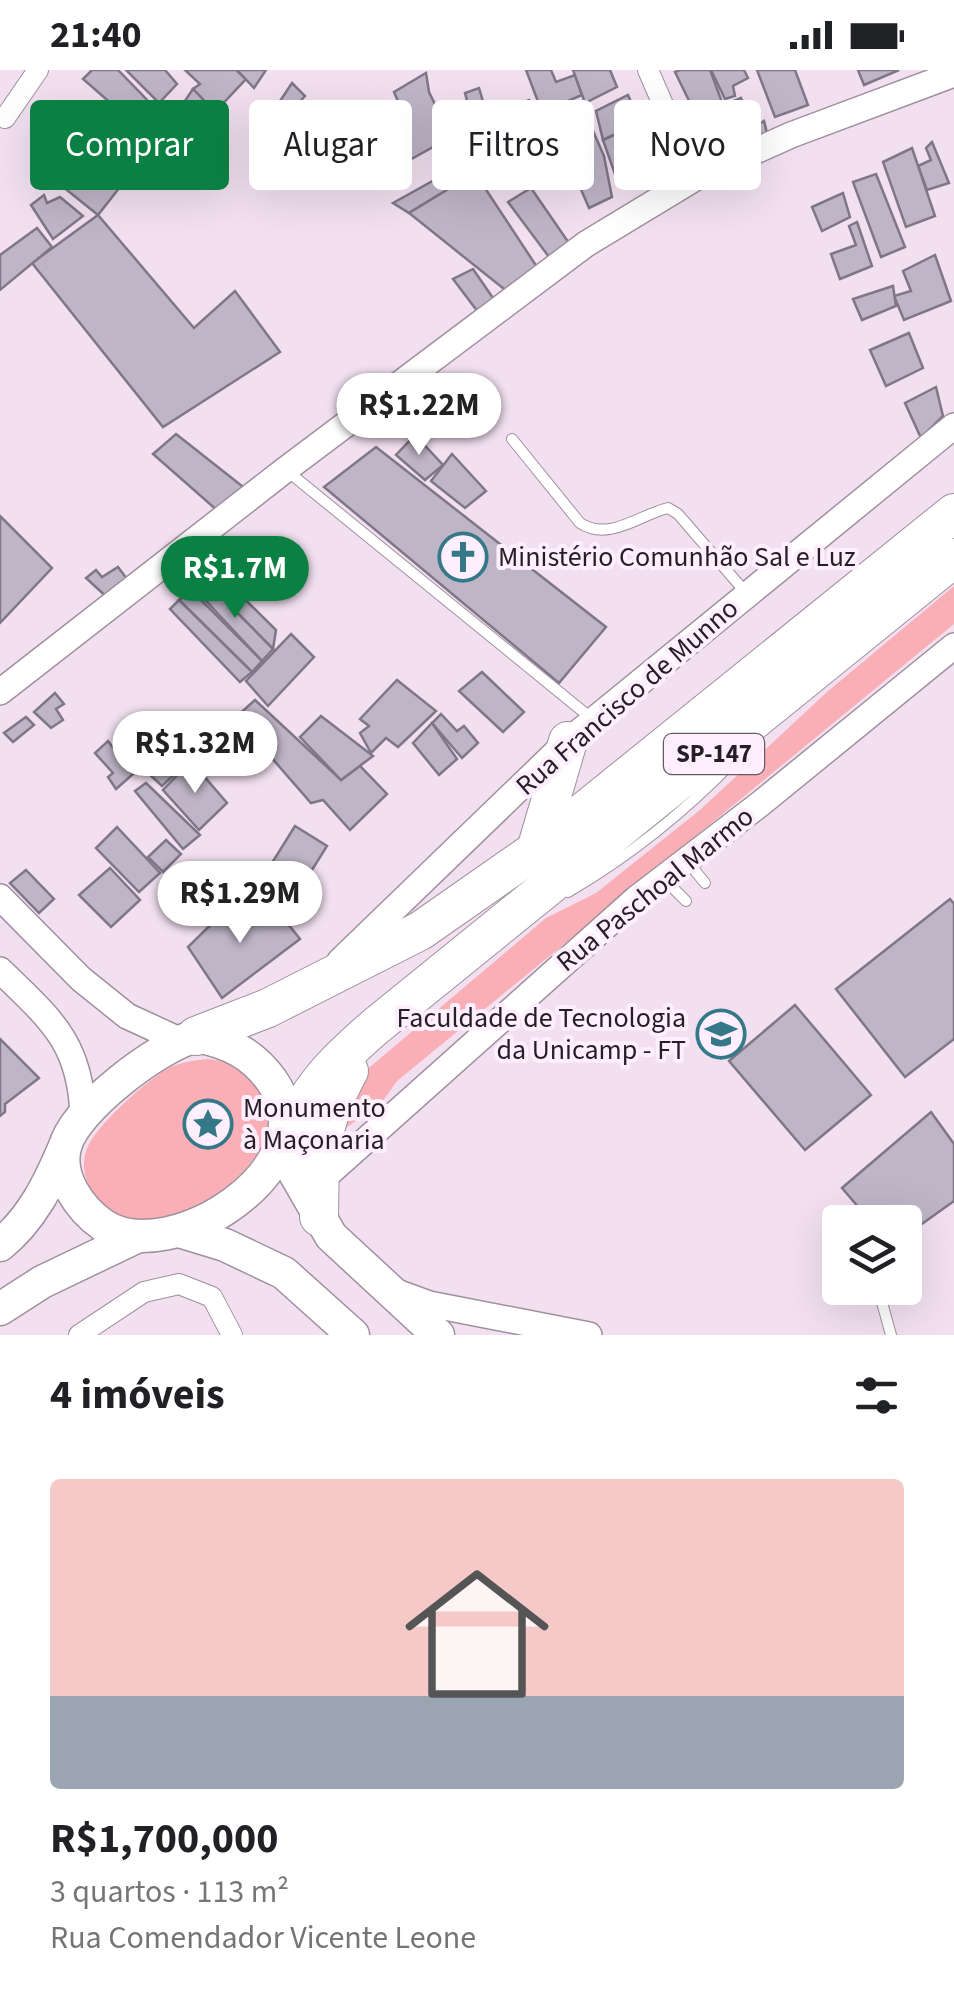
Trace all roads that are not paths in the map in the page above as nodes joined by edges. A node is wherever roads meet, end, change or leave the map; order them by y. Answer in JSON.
{"nodes":[{"id":1,"x":38,"y":70,"type":"edge"},
{"id":2,"x":648,"y":70,"type":"edge"},
{"id":3,"x":954,"y":74,"type":"edge"},
{"id":4,"x":661,"y":100,"type":"edge"},
{"id":5,"x":5,"y":118,"type":"dead end"},
{"id":6,"x":761,"y":149,"type":"edge"},
{"id":7,"x":675,"y":190,"type":"edge"},
{"id":8,"x":954,"y":426,"type":"edge"},
{"id":9,"x":512,"y":438,"type":"dead end"},
{"id":10,"x":285,"y":470,"type":"junction"},
{"id":11,"x":954,"y":513,"type":"edge"},
{"id":12,"x":954,"y":558,"type":"edge"},
{"id":13,"x":747,"y":595,"type":"junction"},
{"id":14,"x":954,"y":646,"type":"edge"},
{"id":15,"x":824,"y":665,"type":"junction"},
{"id":16,"x":0,"y":692,"type":"edge"},
{"id":17,"x":770,"y":723,"type":"dead end"},
{"id":18,"x":581,"y":731,"type":"junction"},
{"id":19,"x":756,"y":738,"type":"dead end"},
{"id":20,"x":536,"y":850,"type":"junction"},
{"id":21,"x":686,"y":859,"type":"junction"},
{"id":22,"x":662,"y":878,"type":"junction"},
{"id":23,"x":706,"y":883,"type":"dead end"},
{"id":24,"x":0,"y":897,"type":"edge"},
{"id":25,"x":686,"y":901,"type":"dead end"},
{"id":26,"x":473,"y":948,"type":"junction"},
{"id":27,"x":0,"y":970,"type":"edge"},
{"id":28,"x":315,"y":985,"type":"junction"},
{"id":29,"x":376,"y":1026,"type":"junction"},
{"id":30,"x":188,"y":1038,"type":"junction"},
{"id":31,"x":83,"y":1118,"type":"junction"},
{"id":32,"x":283,"y":1145,"type":"junction"},
{"id":33,"x":64,"y":1146,"type":"junction"},
{"id":34,"x":319,"y":1200,"type":"junction"},
{"id":35,"x":179,"y":1231,"type":"junction"},
{"id":36,"x":136,"y":1237,"type":"junction"},
{"id":37,"x":0,"y":1245,"type":"edge"},
{"id":38,"x":391,"y":1290,"type":"junction"},
{"id":39,"x":883,"y":1305,"type":"edge"},
{"id":40,"x":0,"y":1309,"type":"edge"},
{"id":41,"x":78,"y":1335,"type":"edge"},
{"id":42,"x":232,"y":1335,"type":"edge"},
{"id":43,"x":353,"y":1335,"type":"edge"},
{"id":44,"x":438,"y":1335,"type":"edge"},
{"id":45,"x":589,"y":1335,"type":"edge"},
{"id":46,"x":892,"y":1335,"type":"edge"}],
"edges":[{"from":1,"to":5,"type":"street"},
{"from":2,"to":4,"type":"street"},
{"from":3,"to":6,"type":"street"},
{"from":7,"to":10,"type":"street"},
{"from":8,"to":13,"type":"street","name":"Rua Francisco de Munno"},
{"from":9,"to":13,"type":"lane"},
{"from":10,"to":16,"type":"street"},
{"from":10,"to":18,"type":"lane"},
{"from":11,"to":20,"type":"highway","number":"SP-147"},
{"from":12,"to":15,"type":"highway","number":"SP-147"},
{"from":13,"to":18,"type":"street","name":"Rua Francisco de Munno"},
{"from":14,"to":21,"type":"street","name":"Rua Paschoal Marmo"},
{"from":15,"to":17,"type":"lane"},
{"from":15,"to":26,"type":"highway","number":"SP-147"},
{"from":18,"to":20,"type":"highway"},
{"from":18,"to":28,"type":"street","name":"Rua Francisco de Munno"},
{"from":19,"to":26,"type":"lane"},
{"from":20,"to":28,"type":"highway","number":"SP-147"},
{"from":21,"to":22,"type":"street","name":"Rua Paschoal Marmo"},
{"from":21,"to":23,"type":"lane"},
{"from":22,"to":25,"type":"lane"},
{"from":22,"to":34,"type":"street","name":"Rua Paschoal Marmo"},
{"from":24,"to":30,"type":"street"},
{"from":26,"to":29,"type":"highway","number":"SP-147"},
{"from":27,"to":31,"type":"street"},
{"from":28,"to":30,"type":"highway","number":"SP-147"},
{"from":29,"to":32,"type":"highway","number":"SP-147"},
{"from":29,"to":34,"type":"highway"},
{"from":30,"to":31,"type":"main road","number":"SP-147"},
{"from":30,"to":32,"type":"main road"},
{"from":31,"to":33,"type":"main road","number":"SP-147"},
{"from":32,"to":34,"type":"main road"},
{"from":32,"to":35,"type":"main road","number":"SP-147"},
{"from":33,"to":36,"type":"main road"},
{"from":33,"to":37,"type":"main road","number":"SP-147"},
{"from":34,"to":38,"type":"main road"},
{"from":35,"to":36,"type":"main road","number":"SP-147"},
{"from":35,"to":43,"type":"main road"},
{"from":36,"to":40,"type":"main road","number":"SP-147"},
{"from":38,"to":44,"type":"main road"},
{"from":38,"to":45,"type":"street"},
{"from":39,"to":46,"type":"lane"},
{"from":41,"to":42,"type":"street"}]}
